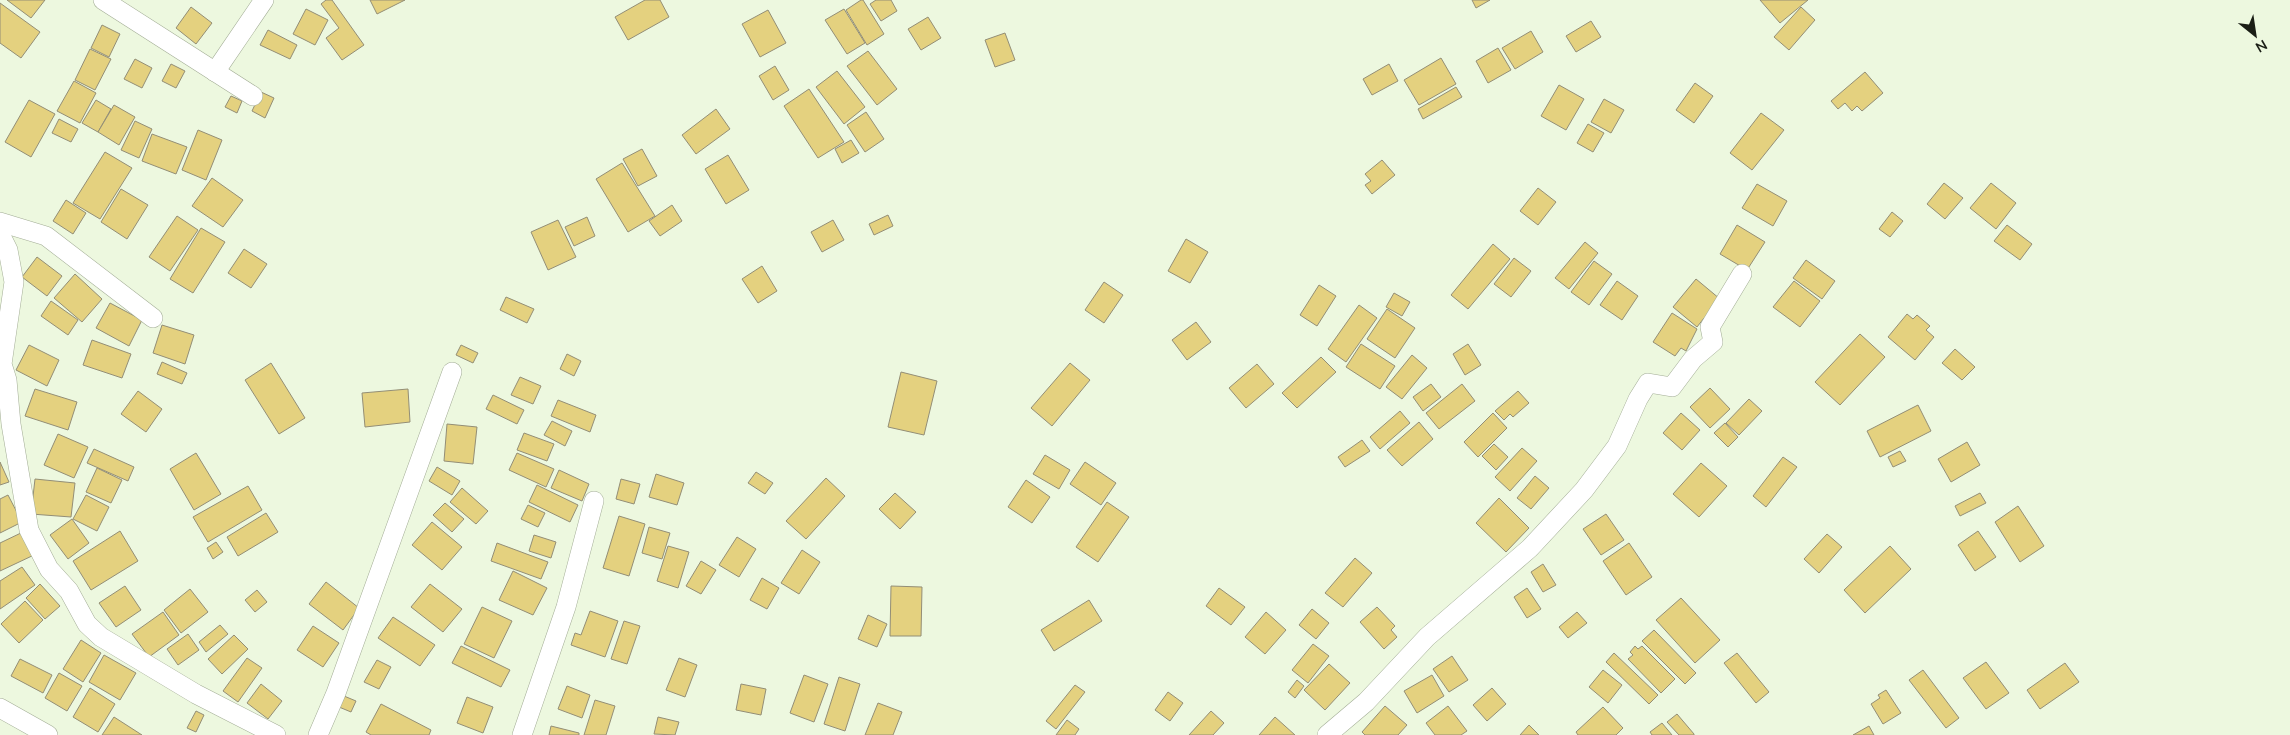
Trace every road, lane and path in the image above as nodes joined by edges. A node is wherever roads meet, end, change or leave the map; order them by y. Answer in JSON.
{"nodes":[{"id":1,"x":103,"y":0,"type":"edge"},
{"id":2,"x":264,"y":0,"type":"edge"},
{"id":3,"x":215,"y":72,"type":"junction"},
{"id":4,"x":252,"y":96,"type":"dead end"},
{"id":5,"x":0,"y":222,"type":"edge"},
{"id":6,"x":0,"y":234,"type":"edge"},
{"id":7,"x":1742,"y":274,"type":"dead end"},
{"id":8,"x":153,"y":318,"type":"dead end"},
{"id":9,"x":452,"y":372,"type":"dead end"},
{"id":10,"x":594,"y":501,"type":"dead end"},
{"id":11,"x":0,"y":708,"type":"edge"},
{"id":12,"x":48,"y":735,"type":"edge"},
{"id":13,"x":276,"y":735,"type":"edge"},
{"id":14,"x":318,"y":735,"type":"edge"},
{"id":15,"x":522,"y":735,"type":"edge"},
{"id":16,"x":1327,"y":735,"type":"edge"}],
"edges":[{"from":1,"to":3,"type":"street"},
{"from":2,"to":3,"type":"street"},
{"from":3,"to":4,"type":"street"},
{"from":5,"to":8,"type":"street"},
{"from":6,"to":13,"type":"street"},
{"from":7,"to":16,"type":"street"},
{"from":9,"to":14,"type":"street"},
{"from":10,"to":15,"type":"street"},
{"from":11,"to":12,"type":"street"}]}
